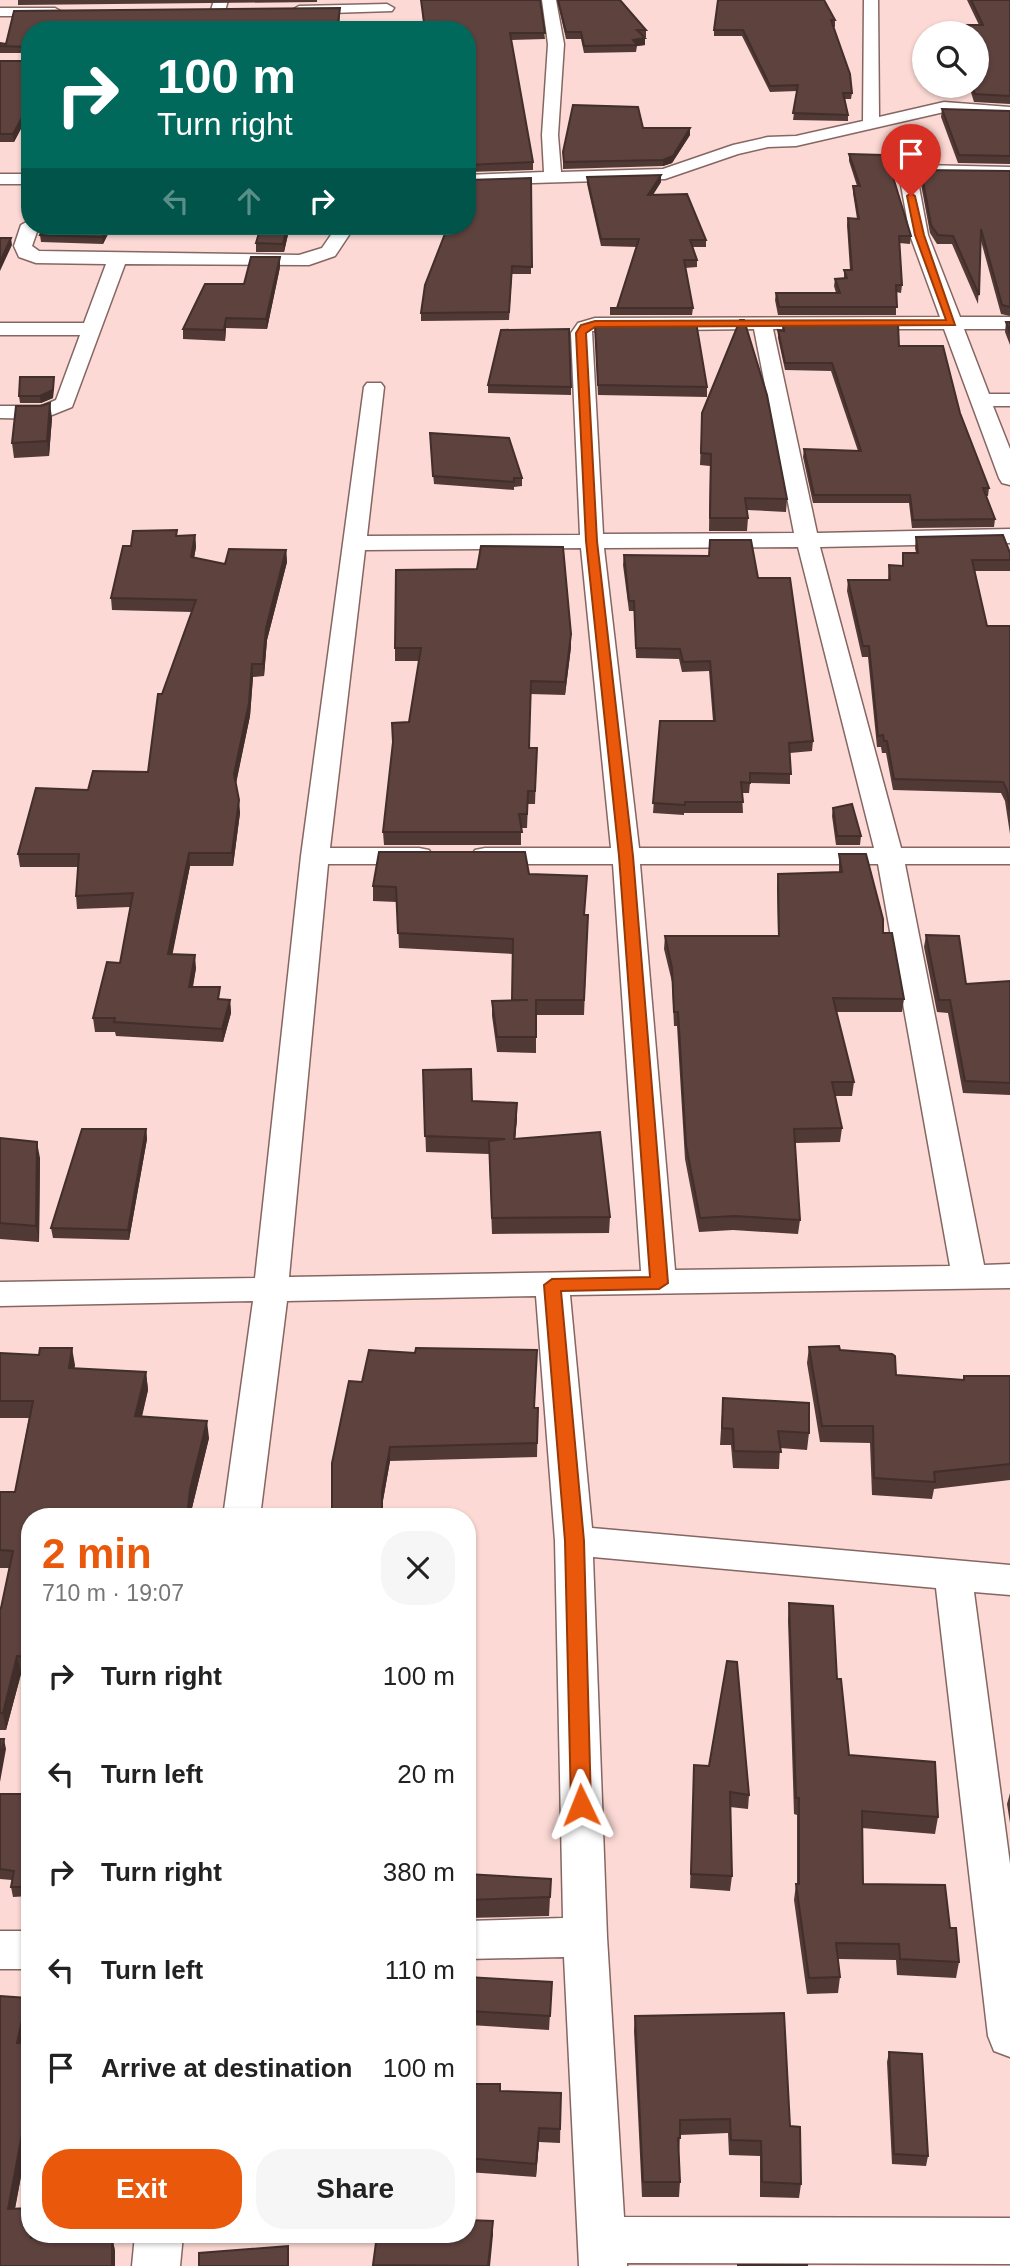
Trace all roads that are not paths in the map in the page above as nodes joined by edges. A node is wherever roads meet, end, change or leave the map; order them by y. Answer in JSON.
{"nodes":[{"id":1,"x":550,"y":0,"type":"edge"},
{"id":2,"x":871,"y":0,"type":"edge"},
{"id":3,"x":387,"y":9,"type":"edge"},
{"id":4,"x":289,"y":10,"type":"edge"},
{"id":5,"x":0,"y":12,"type":"edge"},
{"id":6,"x":65,"y":12,"type":"edge"},
{"id":7,"x":1010,"y":111,"type":"edge"},
{"id":8,"x":871,"y":124,"type":"junction"},
{"id":9,"x":1010,"y":172,"type":"edge"},
{"id":10,"x":0,"y":179,"type":"edge"},
{"id":11,"x":21,"y":179,"type":"edge"},
{"id":12,"x":553,"y":179,"type":"junction"},
{"id":13,"x":476,"y":180,"type":"edge"},
{"id":14,"x":27,"y":235,"type":"edge"},
{"id":15,"x":341,"y":235,"type":"edge"},
{"id":16,"x":117,"y":260,"type":"junction"},
{"id":17,"x":762,"y":322,"type":"junction"},
{"id":18,"x":952,"y":323,"type":"junction"},
{"id":19,"x":1010,"y":323,"type":"edge"},
{"id":20,"x":93,"y":328,"type":"junction"},
{"id":21,"x":0,"y":329,"type":"edge"},
{"id":22,"x":374,"y":387,"type":"dead end"},
{"id":23,"x":980,"y":400,"type":"junction"},
{"id":24,"x":1010,"y":400,"type":"edge"},
{"id":25,"x":0,"y":412,"type":"edge"},
{"id":26,"x":1010,"y":478,"type":"edge"},
{"id":27,"x":1010,"y":536,"type":"edge"},
{"id":28,"x":807,"y":539,"type":"junction"},
{"id":29,"x":592,"y":541,"type":"junction"},
{"id":30,"x":355,"y":543,"type":"junction"},
{"id":31,"x":316,"y":856,"type":"junction"},
{"id":32,"x":626,"y":856,"type":"junction"},
{"id":33,"x":890,"y":856,"type":"junction"},
{"id":34,"x":1010,"y":856,"type":"edge"},
{"id":35,"x":969,"y":1276,"type":"junction"},
{"id":36,"x":1010,"y":1276,"type":"edge"},
{"id":37,"x":659,"y":1283,"type":"junction"},
{"id":38,"x":552,"y":1285,"type":"junction"},
{"id":39,"x":271,"y":1290,"type":"junction"},
{"id":40,"x":0,"y":1294,"type":"edge"},
{"id":41,"x":242,"y":1508,"type":"edge"},
{"id":42,"x":574,"y":1541,"type":"junction"},
{"id":43,"x":953,"y":1574,"type":"junction"},
{"id":44,"x":1010,"y":1580,"type":"edge"},
{"id":45,"x":584,"y":1937,"type":"junction"},
{"id":46,"x":476,"y":1940,"type":"edge"},
{"id":47,"x":0,"y":1950,"type":"edge"},
{"id":48,"x":21,"y":1950,"type":"edge"},
{"id":49,"x":1010,"y":2036,"type":"edge"},
{"id":50,"x":1010,"y":2241,"type":"edge"},
{"id":51,"x":158,"y":2243,"type":"edge"},
{"id":52,"x":602,"y":2253,"type":"edge"},
{"id":53,"x":156,"y":2266,"type":"edge"}],
"edges":[{"from":1,"to":12,"type":"street"},
{"from":2,"to":8,"type":"street"},
{"from":3,"to":4,"type":"street"},
{"from":5,"to":6,"type":"street"},
{"from":7,"to":8,"type":"street"},
{"from":8,"to":12,"type":"street"},
{"from":9,"to":18,"type":"street"},
{"from":10,"to":11,"type":"street"},
{"from":12,"to":13,"type":"street"},
{"from":14,"to":16,"type":"street"},
{"from":15,"to":16,"type":"street"},
{"from":16,"to":20,"type":"street"},
{"from":17,"to":18,"type":"street"},
{"from":17,"to":28,"type":"street"},
{"from":17,"to":29,"type":"street"},
{"from":18,"to":19,"type":"street"},
{"from":18,"to":23,"type":"street"},
{"from":20,"to":21,"type":"street"},
{"from":20,"to":25,"type":"street"},
{"from":22,"to":30,"type":"street"},
{"from":23,"to":24,"type":"street"},
{"from":23,"to":26,"type":"street"},
{"from":27,"to":28,"type":"street"},
{"from":28,"to":29,"type":"street"},
{"from":28,"to":33,"type":"street"},
{"from":29,"to":30,"type":"street"},
{"from":29,"to":32,"type":"street"},
{"from":30,"to":31,"type":"street"},
{"from":31,"to":32,"type":"street"},
{"from":31,"to":39,"type":"street"},
{"from":32,"to":33,"type":"street"},
{"from":32,"to":37,"type":"street"},
{"from":33,"to":34,"type":"street"},
{"from":33,"to":35,"type":"street"},
{"from":35,"to":36,"type":"street"},
{"from":35,"to":37,"type":"street"},
{"from":37,"to":38,"type":"street"},
{"from":38,"to":39,"type":"street"},
{"from":38,"to":42,"type":"street"},
{"from":39,"to":40,"type":"street"},
{"from":39,"to":41,"type":"street"},
{"from":42,"to":43,"type":"street"},
{"from":42,"to":45,"type":"street"},
{"from":43,"to":44,"type":"street"},
{"from":43,"to":49,"type":"street"},
{"from":45,"to":46,"type":"street"},
{"from":45,"to":52,"type":"street"},
{"from":47,"to":48,"type":"street"},
{"from":50,"to":52,"type":"street"},
{"from":51,"to":53,"type":"street"}]}
